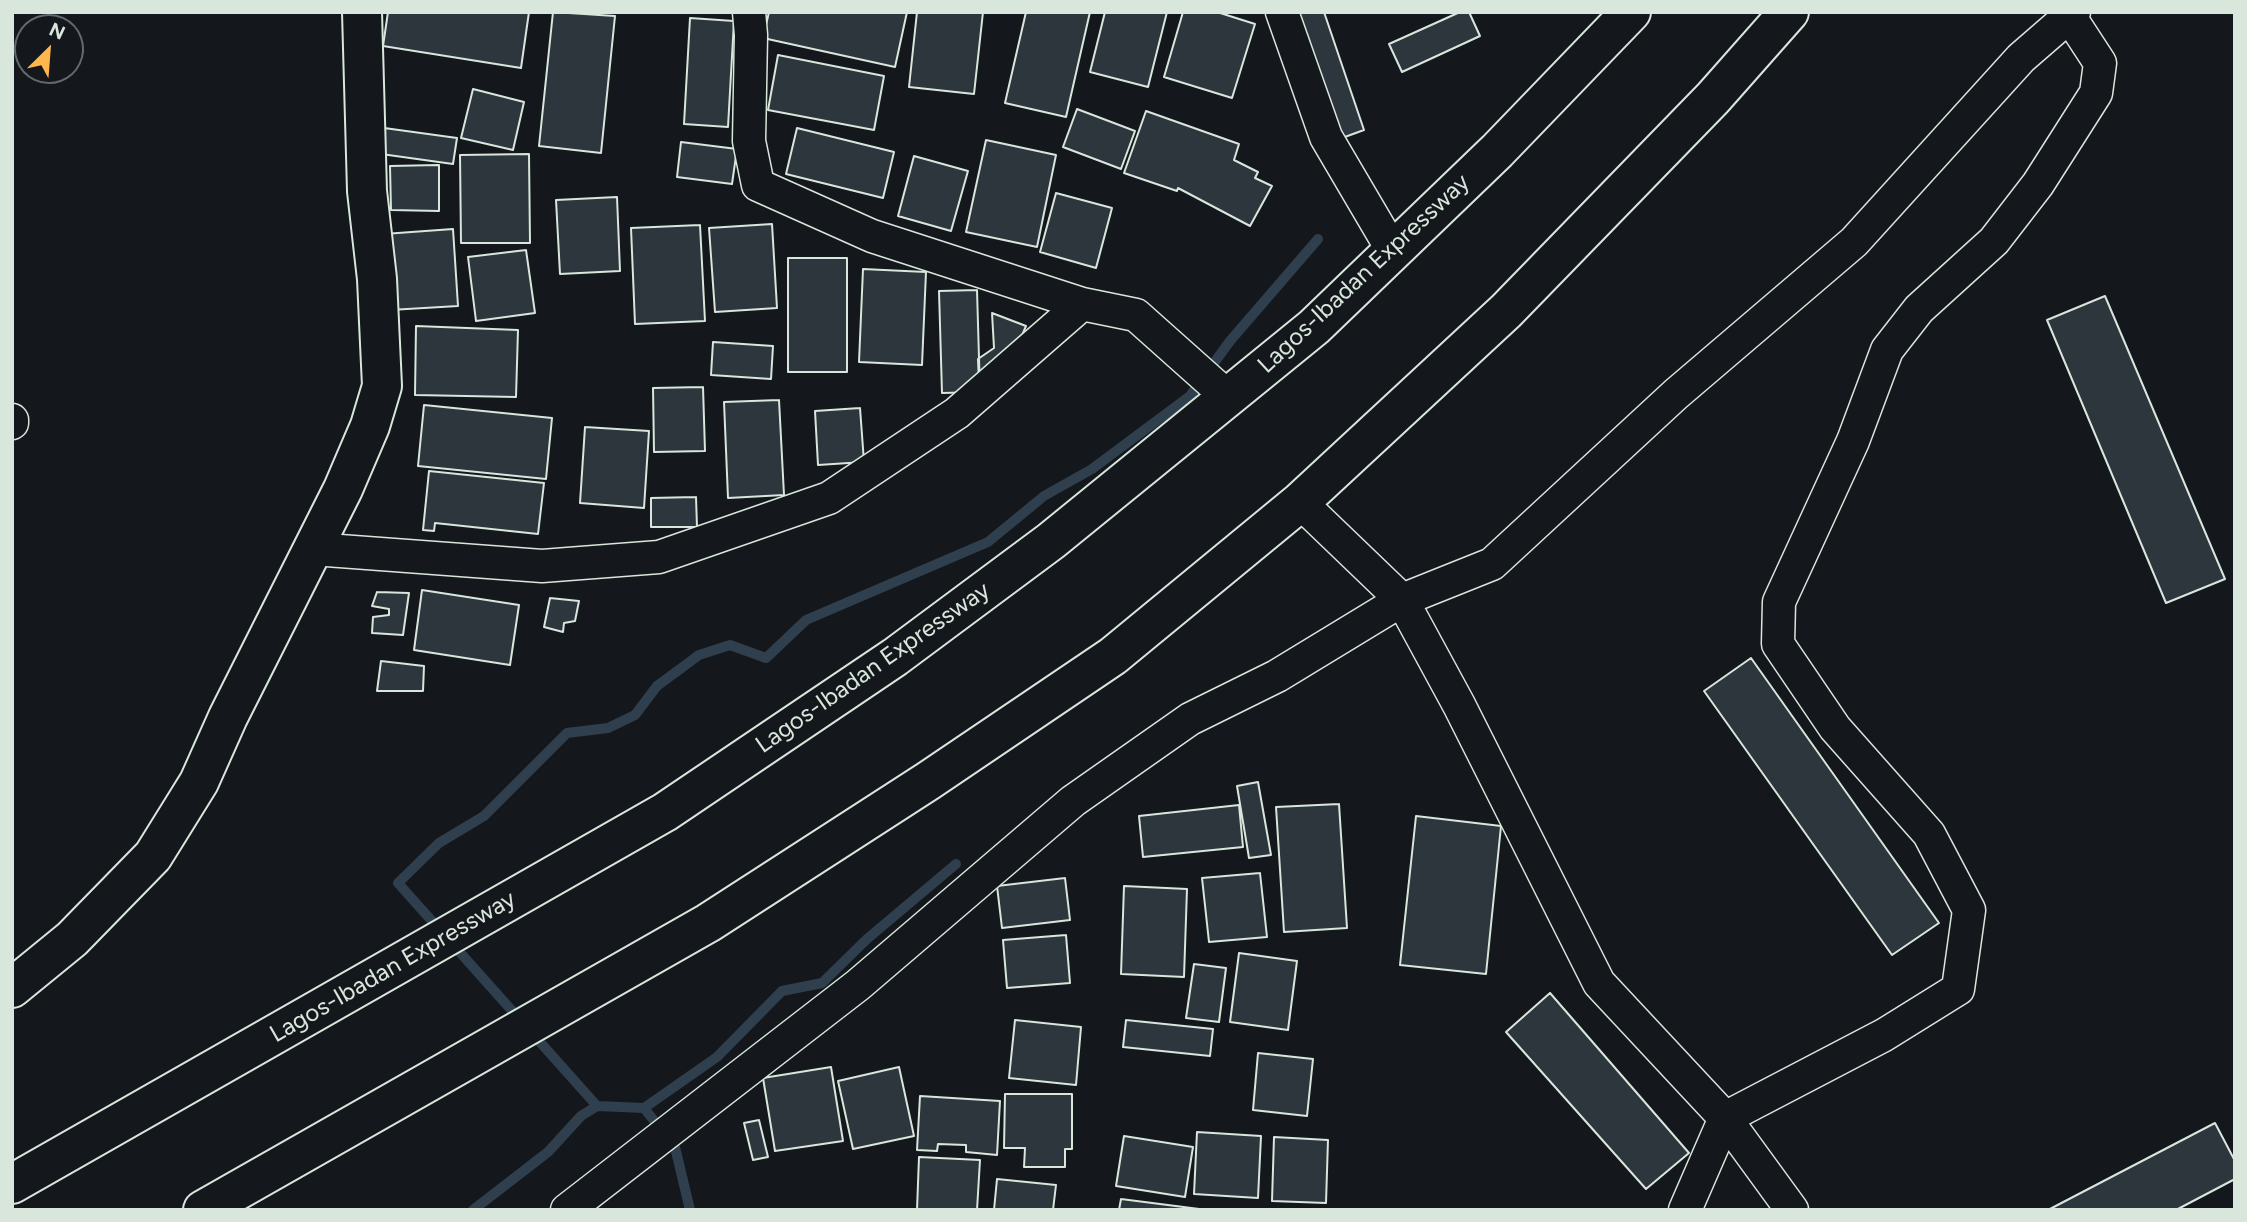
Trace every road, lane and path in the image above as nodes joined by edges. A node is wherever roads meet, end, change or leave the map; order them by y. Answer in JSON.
{"nodes":[{"id":1,"x":362,"y":12,"type":"edge"},
{"id":2,"x":749,"y":12,"type":"edge"},
{"id":3,"x":1282,"y":12,"type":"edge"},
{"id":4,"x":1631,"y":12,"type":"edge"},
{"id":5,"x":1789,"y":12,"type":"edge"},
{"id":6,"x":2072,"y":15,"type":"edge"},
{"id":7,"x":1393,"y":251,"type":"junction"},
{"id":8,"x":1082,"y":304,"type":"junction"},
{"id":9,"x":1228,"y":397,"type":"junction"},
{"id":10,"x":1300,"y":502,"type":"junction"},
{"id":11,"x":313,"y":549,"type":"junction"},
{"id":12,"x":1402,"y":600,"type":"junction"},
{"id":13,"x":12,"y":988,"type":"edge"},
{"id":14,"x":1726,"y":1118,"type":"junction"},
{"id":15,"x":12,"y":1184,"type":"edge"},
{"id":16,"x":203,"y":1210,"type":"edge"},
{"id":17,"x":566,"y":1210,"type":"edge"},
{"id":18,"x":1685,"y":1210,"type":"edge"},
{"id":19,"x":1792,"y":1210,"type":"edge"}],
"edges":[{"from":1,"to":11,"type":"main road"},
{"from":2,"to":8,"type":"street"},
{"from":3,"to":7,"type":"street"},
{"from":4,"to":7,"type":"main road","name":"Lagos-Ibadan Expressway"},
{"from":5,"to":10,"type":"main road"},
{"from":6,"to":12,"type":"street"},
{"from":6,"to":14,"type":"street"},
{"from":7,"to":9,"type":"main road","name":"Lagos-Ibadan Expressway"},
{"from":8,"to":9,"type":"street"},
{"from":8,"to":11,"type":"street"},
{"from":9,"to":15,"type":"main road","name":"Lagos-Ibadan Expressway"},
{"from":10,"to":12,"type":"street"},
{"from":10,"to":16,"type":"main road"},
{"from":11,"to":13,"type":"main road"},
{"from":12,"to":14,"type":"street"},
{"from":12,"to":17,"type":"street"},
{"from":14,"to":18,"type":"street"},
{"from":14,"to":19,"type":"street"}]}
